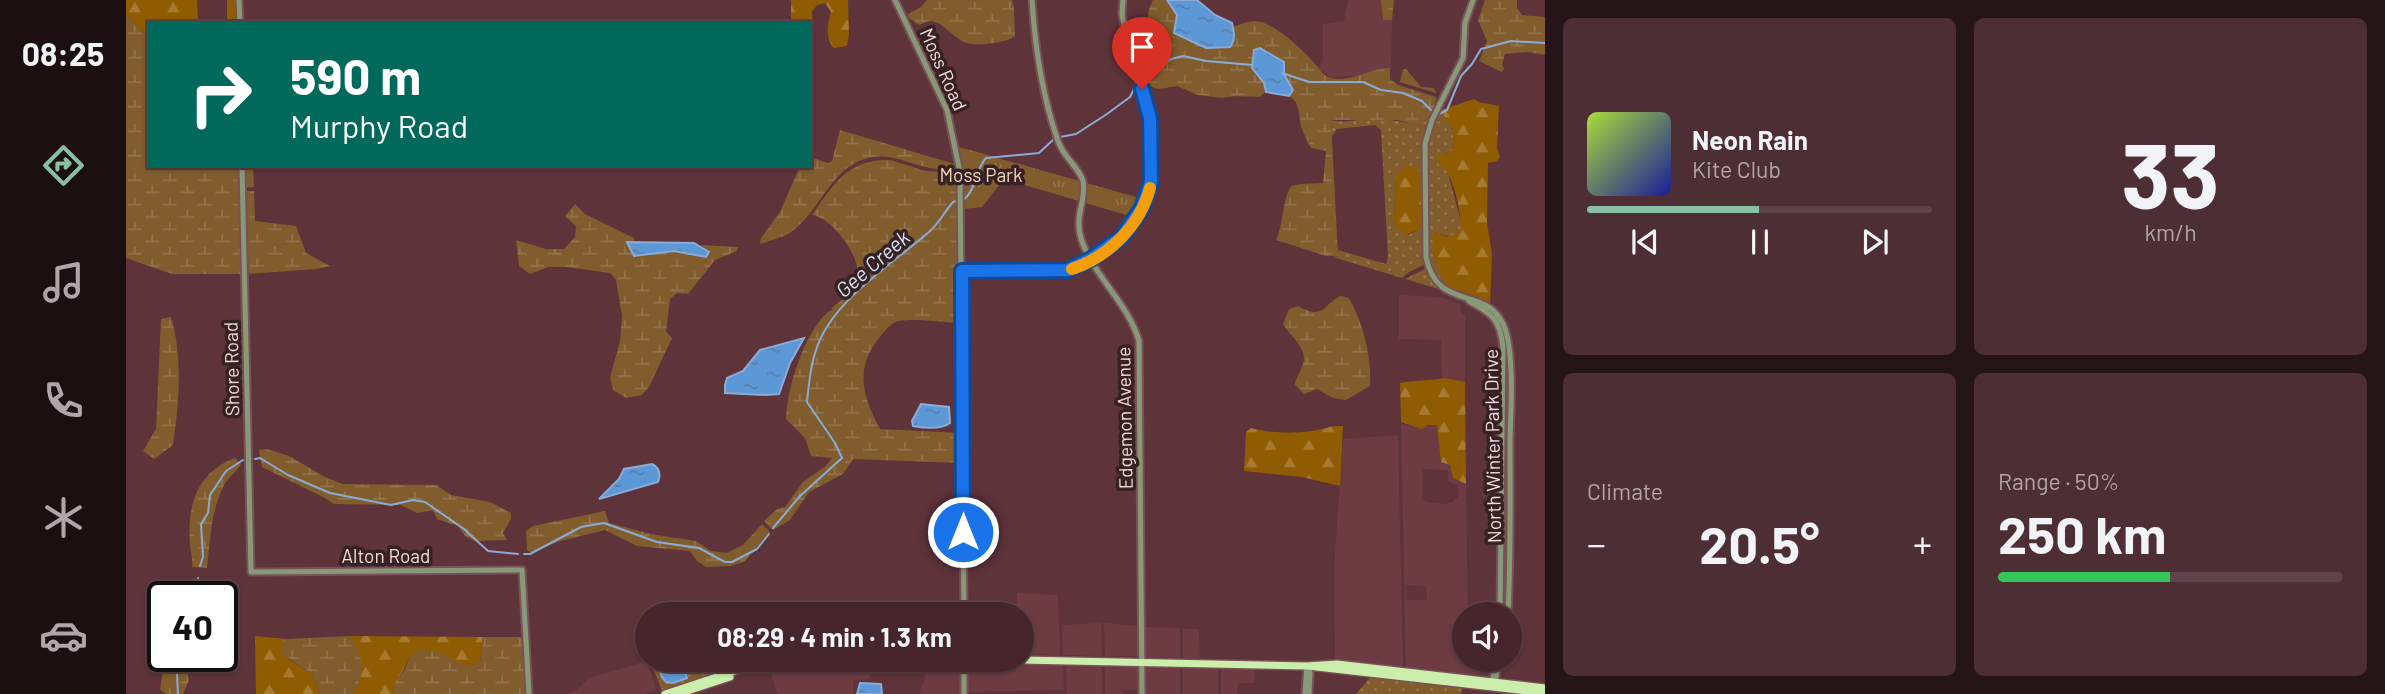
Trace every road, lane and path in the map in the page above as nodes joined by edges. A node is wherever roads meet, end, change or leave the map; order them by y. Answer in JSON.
{"nodes":[{"id":1,"x":239,"y":0,"type":"edge"},
{"id":2,"x":895,"y":0,"type":"edge"},
{"id":3,"x":1032,"y":0,"type":"edge"},
{"id":4,"x":1123,"y":0,"type":"edge"},
{"id":5,"x":1473,"y":0,"type":"edge"},
{"id":6,"x":240,"y":21,"type":"edge"},
{"id":7,"x":242,"y":168,"type":"edge"},
{"id":8,"x":1091,"y":259,"type":"junction"},
{"id":9,"x":962,"y":271,"type":"junction"},
{"id":10,"x":1467,"y":299,"type":"junction"},
{"id":11,"x":251,"y":572,"type":"joint"},
{"id":12,"x":964,"y":602,"type":"edge"},
{"id":13,"x":1500,"y":602,"type":"edge"},
{"id":14,"x":1508,"y":602,"type":"edge"},
{"id":15,"x":1034,"y":660,"type":"edge"},
{"id":16,"x":1142,"y":662,"type":"junction"},
{"id":17,"x":1307,"y":666,"type":"junction"},
{"id":18,"x":732,"y":672,"type":"edge"},
{"id":19,"x":746,"y":672,"type":"edge"},
{"id":20,"x":964,"y":672,"type":"edge"},
{"id":21,"x":1495,"y":672,"type":"edge"},
{"id":22,"x":1431,"y":675,"type":"junction"},
{"id":23,"x":1420,"y":678,"type":"junction"},
{"id":24,"x":1494,"y":684,"type":"junction"},
{"id":25,"x":1545,"y":691,"type":"edge"},
{"id":26,"x":529,"y":694,"type":"edge"},
{"id":27,"x":665,"y":694,"type":"edge"},
{"id":28,"x":678,"y":694,"type":"edge"},
{"id":29,"x":964,"y":694,"type":"edge"},
{"id":30,"x":1142,"y":694,"type":"edge"},
{"id":31,"x":1307,"y":694,"type":"edge"}],
"edges":[{"from":1,"to":6,"type":"street"},
{"from":2,"to":9,"type":"street","name":"Moss Road"},
{"from":3,"to":8,"type":"street","name":"Edgemon Avenue"},
{"from":4,"to":8,"type":"street"},
{"from":5,"to":10,"type":"street","name":"North Winter Park Drive"},
{"from":7,"to":11,"type":"street","name":"Shore Road"},
{"from":8,"to":9,"type":"street"},
{"from":8,"to":16,"type":"street","name":"Edgemon Avenue"},
{"from":9,"to":12,"type":"street","name":"Moss Road"},
{"from":10,"to":13,"type":"street","name":"North Winter Park Drive"},
{"from":10,"to":14,"type":"street","name":"North Winter Park Drive"},
{"from":11,"to":26,"type":"street","name":"Alton Road"},
{"from":15,"to":16,"type":"main road"},
{"from":16,"to":17,"type":"main road"},
{"from":16,"to":30,"type":"street","name":"Edgemon Avenue"},
{"from":17,"to":22,"type":"main road"},
{"from":17,"to":23,"type":"main road"},
{"from":17,"to":31,"type":"street"},
{"from":18,"to":27,"type":"main road"},
{"from":19,"to":28,"type":"main road"},
{"from":20,"to":29,"type":"street"},
{"from":21,"to":24,"type":"street"},
{"from":22,"to":23,"type":"main road"},
{"from":22,"to":24,"type":"main road"},
{"from":23,"to":24,"type":"main road"},
{"from":24,"to":25,"type":"main road"}]}
